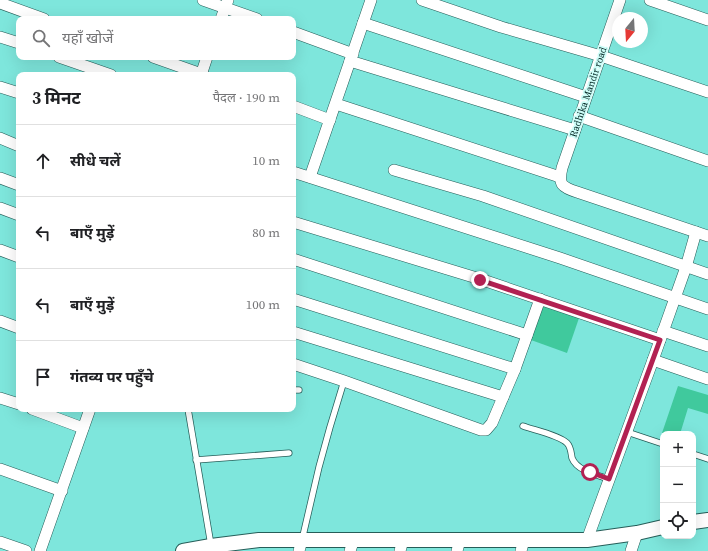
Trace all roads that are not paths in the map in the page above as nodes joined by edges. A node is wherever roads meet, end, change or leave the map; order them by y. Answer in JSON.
{"nodes":[{"id":1,"x":203,"y":0,"type":"edge"},
{"id":2,"x":371,"y":0,"type":"edge"},
{"id":3,"x":422,"y":0,"type":"edge"},
{"id":4,"x":620,"y":0,"type":"edge"},
{"id":5,"x":650,"y":0,"type":"edge"},
{"id":6,"x":0,"y":3,"type":"edge"},
{"id":7,"x":226,"y":4,"type":"edge"},
{"id":8,"x":36,"y":16,"type":"edge"},
{"id":9,"x":222,"y":16,"type":"edge"},
{"id":10,"x":250,"y":16,"type":"edge"},
{"id":11,"x":708,"y":20,"type":"edge"},
{"id":12,"x":363,"y":23,"type":"junction"},
{"id":13,"x":296,"y":33,"type":"edge"},
{"id":14,"x":0,"y":36,"type":"edge"},
{"id":15,"x":16,"y":42,"type":"edge"},
{"id":16,"x":601,"y":56,"type":"junction"},
{"id":17,"x":352,"y":57,"type":"junction"},
{"id":18,"x":68,"y":60,"type":"edge"},
{"id":19,"x":160,"y":60,"type":"edge"},
{"id":20,"x":207,"y":60,"type":"edge"},
{"id":21,"x":103,"y":72,"type":"edge"},
{"id":22,"x":194,"y":72,"type":"edge"},
{"id":23,"x":203,"y":72,"type":"edge"},
{"id":24,"x":0,"y":87,"type":"edge"},
{"id":25,"x":16,"y":92,"type":"edge"},
{"id":26,"x":708,"y":92,"type":"edge"},
{"id":27,"x":586,"y":97,"type":"junction"},
{"id":28,"x":336,"y":104,"type":"junction"},
{"id":29,"x":296,"y":107,"type":"edge"},
{"id":30,"x":579,"y":116,"type":"junction"},
{"id":31,"x":330,"y":120,"type":"junction"},
{"id":32,"x":575,"y":130,"type":"junction"},
{"id":33,"x":0,"y":138,"type":"edge"},
{"id":34,"x":16,"y":145,"type":"edge"},
{"id":35,"x":708,"y":161,"type":"edge"},
{"id":36,"x":394,"y":170,"type":"dead end"},
{"id":37,"x":296,"y":173,"type":"edge"},
{"id":38,"x":310,"y":177,"type":"junction"},
{"id":39,"x":0,"y":178,"type":"edge"},
{"id":40,"x":561,"y":181,"type":"junction"},
{"id":41,"x":16,"y":184,"type":"edge"},
{"id":42,"x":0,"y":208,"type":"edge"},
{"id":43,"x":16,"y":214,"type":"edge"},
{"id":44,"x":296,"y":223,"type":"edge"},
{"id":45,"x":696,"y":232,"type":"junction"},
{"id":46,"x":708,"y":236,"type":"edge"},
{"id":47,"x":0,"y":250,"type":"edge"},
{"id":48,"x":16,"y":256,"type":"edge"},
{"id":49,"x":296,"y":260,"type":"edge"},
{"id":50,"x":686,"y":267,"type":"junction"},
{"id":51,"x":708,"y":274,"type":"edge"},
{"id":52,"x":674,"y":298,"type":"junction"},
{"id":53,"x":296,"y":300,"type":"edge"},
{"id":54,"x":540,"y":300,"type":"junction"},
{"id":55,"x":708,"y":309,"type":"edge"},
{"id":56,"x":0,"y":321,"type":"edge"},
{"id":57,"x":16,"y":327,"type":"edge"},
{"id":58,"x":296,"y":333,"type":"edge"},
{"id":59,"x":527,"y":335,"type":"junction"},
{"id":60,"x":662,"y":336,"type":"junction"},
{"id":61,"x":708,"y":346,"type":"edge"},
{"id":62,"x":653,"y":360,"type":"junction"},
{"id":63,"x":296,"y":365,"type":"edge"},
{"id":64,"x":515,"y":369,"type":"junction"},
{"id":65,"x":708,"y":379,"type":"edge"},
{"id":66,"x":344,"y":381,"type":"junction"},
{"id":67,"x":503,"y":397,"type":"junction"},
{"id":68,"x":0,"y":398,"type":"edge"},
{"id":69,"x":16,"y":403,"type":"edge"},
{"id":70,"x":40,"y":412,"type":"edge"},
{"id":71,"x":89,"y":412,"type":"edge"},
{"id":72,"x":188,"y":412,"type":"edge"},
{"id":73,"x":523,"y":426,"type":"dead end"},
{"id":74,"x":83,"y":428,"type":"junction"},
{"id":75,"x":627,"y":432,"type":"junction"},
{"id":76,"x":660,"y":443,"type":"edge"},
{"id":77,"x":289,"y":453,"type":"dead end"},
{"id":78,"x":696,"y":455,"type":"edge"},
{"id":79,"x":196,"y":460,"type":"junction"},
{"id":80,"x":708,"y":460,"type":"edge"},
{"id":81,"x":0,"y":469,"type":"edge"},
{"id":82,"x":609,"y":479,"type":"junction"},
{"id":83,"x":62,"y":491,"type":"junction"},
{"id":84,"x":708,"y":520,"type":"edge"},
{"id":85,"x":696,"y":522,"type":"edge"},
{"id":86,"x":660,"y":528,"type":"edge"},
{"id":87,"x":637,"y":533,"type":"junction"},
{"id":88,"x":587,"y":540,"type":"junction"},
{"id":89,"x":0,"y":542,"type":"edge"},
{"id":90,"x":352,"y":545,"type":"edge"},
{"id":91,"x":211,"y":546,"type":"junction"},
{"id":92,"x":257,"y":546,"type":"edge"},
{"id":93,"x":301,"y":546,"type":"edge"},
{"id":94,"x":401,"y":546,"type":"edge"},
{"id":95,"x":459,"y":546,"type":"edge"},
{"id":96,"x":523,"y":546,"type":"edge"},
{"id":97,"x":26,"y":551,"type":"edge"},
{"id":98,"x":40,"y":551,"type":"edge"},
{"id":99,"x":183,"y":551,"type":"edge"},
{"id":100,"x":631,"y":551,"type":"edge"}],
"edges":[{"from":1,"to":7,"type":"street"},
{"from":2,"to":12,"type":"street"},
{"from":3,"to":16,"type":"street"},
{"from":4,"to":16,"type":"street","name":"Radhika Mandir road"},
{"from":5,"to":11,"type":"street"},
{"from":6,"to":8,"type":"street"},
{"from":7,"to":9,"type":"street"},
{"from":7,"to":10,"type":"street"},
{"from":12,"to":17,"type":"street"},
{"from":12,"to":27,"type":"street"},
{"from":13,"to":17,"type":"street"},
{"from":14,"to":15,"type":"street"},
{"from":16,"to":26,"type":"street"},
{"from":16,"to":27,"type":"street","name":"Radhika Mandir road"},
{"from":17,"to":28,"type":"street"},
{"from":17,"to":32,"type":"street"},
{"from":18,"to":21,"type":"street"},
{"from":19,"to":22,"type":"street"},
{"from":20,"to":23,"type":"street"},
{"from":24,"to":25,"type":"street"},
{"from":27,"to":30,"type":"street","name":"Radhika Mandir road"},
{"from":28,"to":31,"type":"street"},
{"from":28,"to":40,"type":"street"},
{"from":29,"to":31,"type":"street"},
{"from":30,"to":32,"type":"street","name":"Radhika Mandir road"},
{"from":30,"to":35,"type":"street"},
{"from":31,"to":38,"type":"street"},
{"from":32,"to":40,"type":"street","name":"Radhika Mandir road"},
{"from":33,"to":34,"type":"street"},
{"from":36,"to":50,"type":"street"},
{"from":37,"to":38,"type":"street"},
{"from":38,"to":52,"type":"street"},
{"from":39,"to":41,"type":"street"},
{"from":40,"to":45,"type":"street"},
{"from":42,"to":43,"type":"street"},
{"from":44,"to":54,"type":"street"},
{"from":45,"to":46,"type":"street"},
{"from":45,"to":50,"type":"street"},
{"from":47,"to":48,"type":"street"},
{"from":49,"to":59,"type":"street"},
{"from":50,"to":51,"type":"street"},
{"from":50,"to":52,"type":"street"},
{"from":52,"to":55,"type":"street"},
{"from":52,"to":60,"type":"street"},
{"from":53,"to":64,"type":"street"},
{"from":54,"to":59,"type":"street"},
{"from":54,"to":60,"type":"street"},
{"from":56,"to":57,"type":"street"},
{"from":58,"to":67,"type":"street"},
{"from":59,"to":64,"type":"street"},
{"from":60,"to":61,"type":"street"},
{"from":60,"to":62,"type":"street"},
{"from":62,"to":65,"type":"street"},
{"from":62,"to":75,"type":"street"},
{"from":63,"to":66,"type":"street"},
{"from":64,"to":67,"type":"street"},
{"from":66,"to":67,"type":"street"},
{"from":66,"to":93,"type":"lane"},
{"from":68,"to":69,"type":"street"},
{"from":70,"to":74,"type":"street"},
{"from":71,"to":74,"type":"street"},
{"from":72,"to":79,"type":"lane"},
{"from":73,"to":82,"type":"lane"},
{"from":74,"to":83,"type":"street"},
{"from":75,"to":76,"type":"lane"},
{"from":75,"to":82,"type":"street"},
{"from":77,"to":79,"type":"lane"},
{"from":78,"to":80,"type":"lane"},
{"from":79,"to":91,"type":"lane"},
{"from":81,"to":83,"type":"street"},
{"from":82,"to":88,"type":"street"},
{"from":83,"to":98,"type":"street"},
{"from":84,"to":85,"type":"street"},
{"from":86,"to":87,"type":"street"},
{"from":87,"to":88,"type":"street"},
{"from":87,"to":100,"type":"street"},
{"from":88,"to":96,"type":"street"},
{"from":89,"to":97,"type":"street"},
{"from":90,"to":93,"type":"street"},
{"from":90,"to":94,"type":"street"},
{"from":91,"to":92,"type":"street"},
{"from":91,"to":99,"type":"street"},
{"from":92,"to":93,"type":"street"},
{"from":94,"to":95,"type":"street"},
{"from":95,"to":96,"type":"street"}]}
